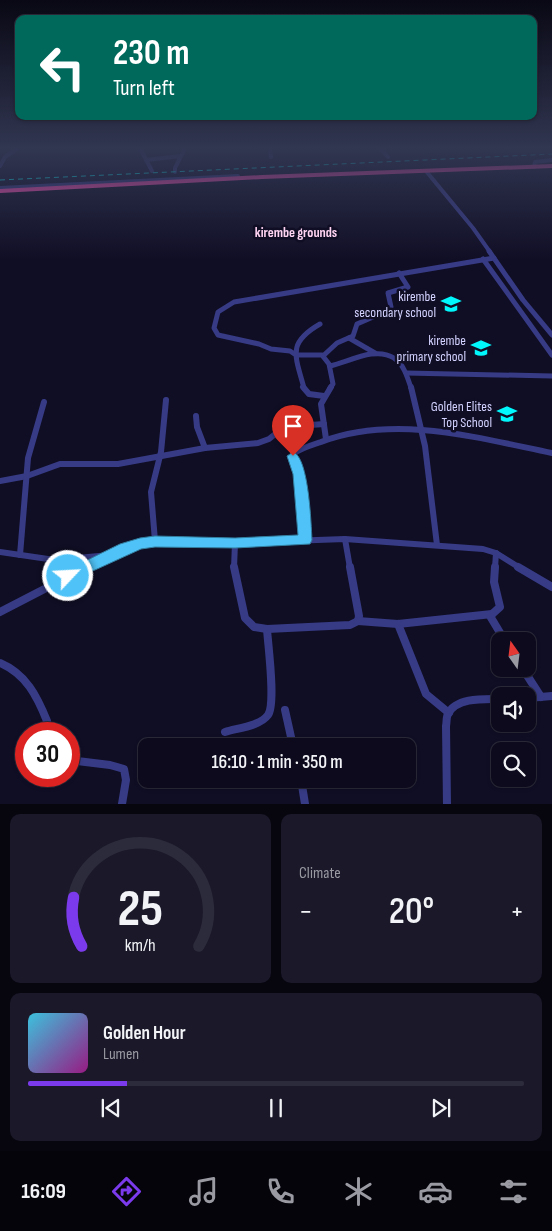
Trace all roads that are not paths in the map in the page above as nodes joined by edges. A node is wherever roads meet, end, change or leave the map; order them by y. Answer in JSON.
{"nodes":[{"id":1,"x":76,"y":186,"type":"edge"},
{"id":2,"x":92,"y":186,"type":"edge"},
{"id":3,"x":438,"y":186,"type":"edge"},
{"id":4,"x":0,"y":190,"type":"edge"},
{"id":5,"x":494,"y":258,"type":"junction"},
{"id":6,"x":483,"y":259,"type":"junction"},
{"id":7,"x":399,"y":273,"type":"junction"},
{"id":8,"x":520,"y":314,"type":"junction"},
{"id":9,"x":534,"y":314,"type":"junction"},
{"id":10,"x":320,"y":324,"type":"dead end"},
{"id":11,"x":552,"y":335,"type":"edge"},
{"id":12,"x":349,"y":338,"type":"junction"},
{"id":13,"x":375,"y":354,"type":"junction"},
{"id":14,"x":296,"y":355,"type":"junction"},
{"id":15,"x":552,"y":355,"type":"edge"},
{"id":16,"x":324,"y":356,"type":"junction"},
{"id":17,"x":330,"y":366,"type":"junction"},
{"id":18,"x":406,"y":373,"type":"junction"},
{"id":19,"x":552,"y":376,"type":"edge"},
{"id":20,"x":324,"y":396,"type":"junction"},
{"id":21,"x":166,"y":400,"type":"dead end"},
{"id":22,"x":44,"y":402,"type":"dead end"},
{"id":23,"x":196,"y":416,"type":"dead end"},
{"id":24,"x":324,"y":424,"type":"junction"},
{"id":25,"x":422,"y":432,"type":"junction"},
{"id":26,"x":326,"y":439,"type":"junction"},
{"id":27,"x":205,"y":448,"type":"junction"},
{"id":28,"x":552,"y":453,"type":"edge"},
{"id":29,"x":159,"y":456,"type":"junction"},
{"id":30,"x":27,"y":476,"type":"junction"},
{"id":31,"x":0,"y":481,"type":"edge"},
{"id":32,"x":345,"y":539,"type":"junction"},
{"id":33,"x":305,"y":540,"type":"junction"},
{"id":34,"x":155,"y":541,"type":"junction"},
{"id":35,"x":235,"y":543,"type":"junction"},
{"id":36,"x":437,"y":545,"type":"junction"},
{"id":37,"x":0,"y":552,"type":"edge"},
{"id":38,"x":496,"y":553,"type":"junction"},
{"id":39,"x":20,"y":555,"type":"junction"},
{"id":40,"x":112,"y":555,"type":"junction"},
{"id":41,"x":552,"y":587,"type":"edge"},
{"id":42,"x":0,"y":612,"type":"edge"},
{"id":43,"x":492,"y":614,"type":"junction"},
{"id":44,"x":358,"y":621,"type":"junction"},
{"id":45,"x":398,"y":624,"type":"junction"},
{"id":46,"x":267,"y":630,"type":"junction"},
{"id":47,"x":499,"y":632,"type":"edge"},
{"id":48,"x":0,"y":663,"type":"edge"},
{"id":49,"x":529,"y":678,"type":"edge"},
{"id":50,"x":552,"y":696,"type":"edge"},
{"id":51,"x":536,"y":697,"type":"edge"},
{"id":52,"x":541,"y":697,"type":"junction"},
{"id":53,"x":491,"y":700,"type":"edge"},
{"id":54,"x":285,"y":710,"type":"dead end"},
{"id":55,"x":448,"y":714,"type":"junction"},
{"id":56,"x":47,"y":722,"type":"edge"},
{"id":57,"x":225,"y":732,"type":"dead end"},
{"id":58,"x":291,"y":738,"type":"edge"},
{"id":59,"x":80,"y":762,"type":"edge"},
{"id":60,"x":302,"y":788,"type":"edge"},
{"id":61,"x":122,"y":804,"type":"edge"},
{"id":62,"x":305,"y":804,"type":"edge"},
{"id":63,"x":447,"y":804,"type":"edge"}],
"edges":[{"from":1,"to":4,"type":"street"},
{"from":2,"to":4,"type":"highway"},
{"from":3,"to":5,"type":"street"},
{"from":5,"to":6,"type":"street"},
{"from":5,"to":9,"type":"street"},
{"from":6,"to":7,"type":"street"},
{"from":6,"to":8,"type":"street"},
{"from":7,"to":12,"type":"street"},
{"from":7,"to":14,"type":"street"},
{"from":8,"to":9,"type":"street"},
{"from":8,"to":15,"type":"street"},
{"from":9,"to":11,"type":"street"},
{"from":10,"to":14,"type":"street"},
{"from":12,"to":13,"type":"street"},
{"from":12,"to":16,"type":"street"},
{"from":13,"to":17,"type":"street"},
{"from":13,"to":18,"type":"street"},
{"from":14,"to":16,"type":"street"},
{"from":14,"to":20,"type":"street"},
{"from":16,"to":17,"type":"street"},
{"from":17,"to":20,"type":"street"},
{"from":18,"to":19,"type":"street"},
{"from":18,"to":25,"type":"street"},
{"from":20,"to":24,"type":"street"},
{"from":21,"to":29,"type":"street"},
{"from":22,"to":30,"type":"street"},
{"from":23,"to":27,"type":"street"},
{"from":24,"to":26,"type":"street"},
{"from":24,"to":27,"type":"street"},
{"from":25,"to":26,"type":"street"},
{"from":25,"to":28,"type":"street"},
{"from":25,"to":36,"type":"street"},
{"from":26,"to":33,"type":"street"},
{"from":27,"to":29,"type":"street"},
{"from":29,"to":30,"type":"street"},
{"from":29,"to":34,"type":"street"},
{"from":30,"to":31,"type":"street"},
{"from":30,"to":39,"type":"street"},
{"from":32,"to":33,"type":"street"},
{"from":32,"to":36,"type":"street"},
{"from":32,"to":44,"type":"street"},
{"from":33,"to":35,"type":"street"},
{"from":34,"to":35,"type":"street"},
{"from":34,"to":40,"type":"street"},
{"from":35,"to":46,"type":"street"},
{"from":36,"to":38,"type":"street"},
{"from":37,"to":39,"type":"street"},
{"from":38,"to":41,"type":"street"},
{"from":38,"to":43,"type":"street"},
{"from":39,"to":40,"type":"street"},
{"from":40,"to":42,"type":"street"},
{"from":43,"to":45,"type":"street"},
{"from":43,"to":47,"type":"street"},
{"from":44,"to":45,"type":"street"},
{"from":44,"to":46,"type":"street"},
{"from":45,"to":55,"type":"street"},
{"from":46,"to":57,"type":"street"},
{"from":48,"to":56,"type":"street"},
{"from":49,"to":52,"type":"street"},
{"from":50,"to":52,"type":"street"},
{"from":51,"to":52,"type":"street"},
{"from":53,"to":55,"type":"street"},
{"from":54,"to":58,"type":"street"},
{"from":55,"to":63,"type":"street"},
{"from":59,"to":61,"type":"street"},
{"from":60,"to":62,"type":"street"}]}
